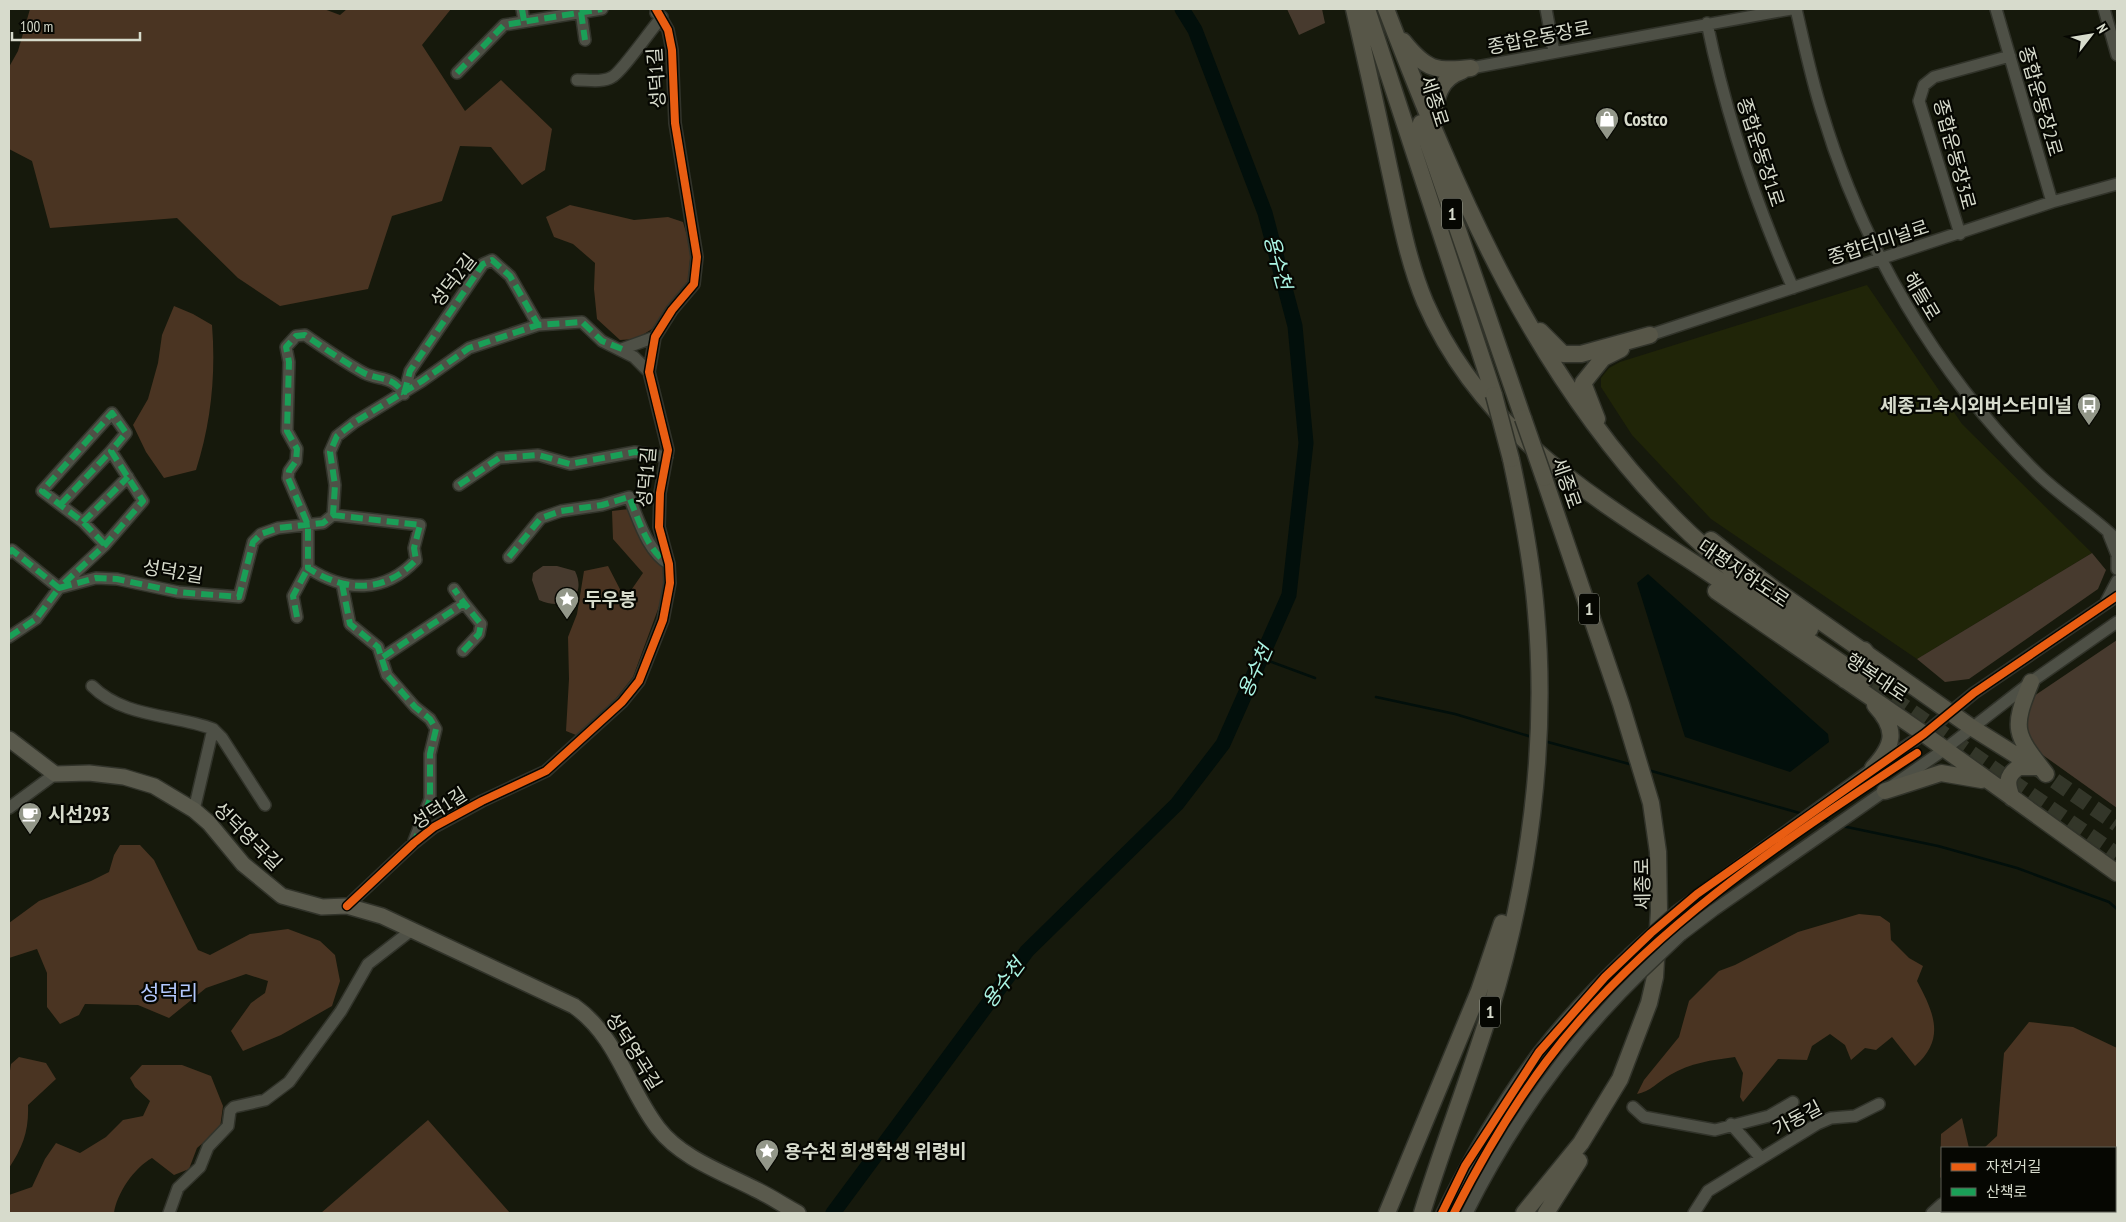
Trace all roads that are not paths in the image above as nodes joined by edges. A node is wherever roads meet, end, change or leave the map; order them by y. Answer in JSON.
{"nodes":[{"id":1,"x":522,"y":9,"type":"edge"},
{"id":2,"x":602,"y":9,"type":"edge"},
{"id":3,"x":649,"y":9,"type":"edge"},
{"id":4,"x":1354,"y":9,"type":"edge"},
{"id":5,"x":1367,"y":9,"type":"edge"},
{"id":6,"x":1385,"y":9,"type":"edge"},
{"id":7,"x":1546,"y":9,"type":"edge"},
{"id":8,"x":1791,"y":9,"type":"edge"},
{"id":9,"x":1796,"y":9,"type":"edge"},
{"id":10,"x":1996,"y":9,"type":"edge"},
{"id":11,"x":2104,"y":9,"type":"edge"},
{"id":12,"x":581,"y":12,"type":"junction"},
{"id":13,"x":659,"y":13,"type":"edge"},
{"id":14,"x":524,"y":21,"type":"junction"},
{"id":15,"x":1707,"y":23,"type":"junction"},
{"id":16,"x":1394,"y":31,"type":"junction"},
{"id":17,"x":584,"y":40,"type":"dead end"},
{"id":18,"x":1554,"y":52,"type":"junction"},
{"id":19,"x":2117,"y":54,"type":"edge"},
{"id":20,"x":2010,"y":56,"type":"junction"},
{"id":21,"x":1471,"y":68,"type":"junction"},
{"id":22,"x":457,"y":72,"type":"dead end"},
{"id":23,"x":577,"y":80,"type":"dead end"},
{"id":24,"x":1432,"y":122,"type":"junction"},
{"id":25,"x":2117,"y":184,"type":"edge"},
{"id":26,"x":2052,"y":202,"type":"junction"},
{"id":27,"x":1960,"y":234,"type":"junction"},
{"id":28,"x":1880,"y":259,"type":"junction"},
{"id":29,"x":1793,"y":288,"type":"junction"},
{"id":30,"x":1514,"y":298,"type":"junction"},
{"id":31,"x":538,"y":326,"type":"junction"},
{"id":32,"x":1650,"y":335,"type":"junction"},
{"id":33,"x":655,"y":337,"type":"junction"},
{"id":34,"x":622,"y":349,"type":"junction"},
{"id":35,"x":649,"y":372,"type":"junction"},
{"id":36,"x":404,"y":394,"type":"junction"},
{"id":37,"x":1610,"y":446,"type":"junction"},
{"id":38,"x":111,"y":451,"type":"junction"},
{"id":39,"x":667,"y":457,"type":"junction"},
{"id":40,"x":128,"y":477,"type":"junction"},
{"id":41,"x":459,"y":484,"type":"dead end"},
{"id":42,"x":61,"y":504,"type":"junction"},
{"id":43,"x":333,"y":515,"type":"junction"},
{"id":44,"x":83,"y":522,"type":"junction"},
{"id":45,"x":308,"y":524,"type":"junction"},
{"id":46,"x":2108,"y":531,"type":"junction"},
{"id":47,"x":2117,"y":540,"type":"edge"},
{"id":48,"x":105,"y":545,"type":"junction"},
{"id":49,"x":9,"y":553,"type":"edge"},
{"id":50,"x":509,"y":557,"type":"dead end"},
{"id":51,"x":669,"y":564,"type":"junction"},
{"id":52,"x":308,"y":568,"type":"junction"},
{"id":53,"x":2117,"y":570,"type":"edge"},
{"id":54,"x":2117,"y":582,"type":"edge"},
{"id":55,"x":342,"y":584,"type":"junction"},
{"id":56,"x":59,"y":588,"type":"junction"},
{"id":57,"x":454,"y":589,"type":"dead end"},
{"id":58,"x":2117,"y":596,"type":"edge"},
{"id":59,"x":464,"y":603,"type":"junction"},
{"id":60,"x":2104,"y":605,"type":"junction"},
{"id":61,"x":297,"y":617,"type":"dead end"},
{"id":62,"x":2117,"y":622,"type":"edge"},
{"id":63,"x":9,"y":637,"type":"edge"},
{"id":64,"x":463,"y":651,"type":"dead end"},
{"id":65,"x":383,"y":657,"type":"junction"},
{"id":66,"x":1854,"y":669,"type":"junction"},
{"id":67,"x":2031,"y":682,"type":"junction"},
{"id":68,"x":92,"y":686,"type":"dead end"},
{"id":69,"x":1950,"y":711,"type":"junction"},
{"id":70,"x":1971,"y":727,"type":"junction"},
{"id":71,"x":213,"y":729,"type":"junction"},
{"id":72,"x":1924,"y":734,"type":"junction"},
{"id":73,"x":9,"y":739,"type":"edge"},
{"id":74,"x":1946,"y":749,"type":"junction"},
{"id":75,"x":1872,"y":768,"type":"junction"},
{"id":76,"x":2041,"y":771,"type":"junction"},
{"id":77,"x":55,"y":774,"type":"junction"},
{"id":78,"x":1995,"y":786,"type":"junction"},
{"id":79,"x":1885,"y":791,"type":"junction"},
{"id":80,"x":2012,"y":798,"type":"junction"},
{"id":81,"x":1532,"y":804,"type":"junction"},
{"id":82,"x":265,"y":805,"type":"dead end"},
{"id":83,"x":9,"y":808,"type":"edge"},
{"id":84,"x":194,"y":810,"type":"junction"},
{"id":85,"x":414,"y":843,"type":"junction"},
{"id":86,"x":2117,"y":873,"type":"edge"},
{"id":87,"x":347,"y":906,"type":"junction"},
{"id":88,"x":412,"y":928,"type":"junction"},
{"id":89,"x":1620,"y":1079,"type":"junction"},
{"id":90,"x":1792,"y":1102,"type":"dead end"},
{"id":91,"x":1879,"y":1104,"type":"dead end"},
{"id":92,"x":1633,"y":1107,"type":"dead end"},
{"id":93,"x":1731,"y":1124,"type":"junction"},
{"id":94,"x":1761,"y":1158,"type":"junction"},
{"id":95,"x":169,"y":1213,"type":"edge"},
{"id":96,"x":798,"y":1213,"type":"edge"},
{"id":97,"x":1387,"y":1213,"type":"edge"},
{"id":98,"x":1422,"y":1213,"type":"edge"},
{"id":99,"x":1442,"y":1213,"type":"edge"},
{"id":100,"x":1467,"y":1213,"type":"edge"},
{"id":101,"x":1524,"y":1213,"type":"edge"},
{"id":102,"x":1546,"y":1213,"type":"edge"},
{"id":103,"x":1694,"y":1213,"type":"edge"}],
"edges":[{"from":1,"to":14,"type":"street"},
{"from":2,"to":12,"type":"street"},
{"from":3,"to":13,"type":"street"},
{"from":4,"to":66,"type":"highway","name":"대평지하도로"},
{"from":5,"to":81,"type":"highway","name":"세종로","number":"1","bridge":true},
{"from":6,"to":16,"type":"highway"},
{"from":6,"to":89,"type":"highway","name":"세종로","number":"1","bridge":true},
{"from":7,"to":18,"type":"street"},
{"from":8,"to":15,"type":"street","name":"종합운동장로"},
{"from":9,"to":28,"type":"street","name":"해들로"},
{"from":10,"to":20,"type":"street","name":"종합운동장2로"},
{"from":11,"to":19,"type":"street"},
{"from":12,"to":14,"type":"street"},
{"from":12,"to":17,"type":"street"},
{"from":13,"to":23,"type":"street","name":"성덕1길"},
{"from":13,"to":33,"type":"street","name":"성덕1길"},
{"from":14,"to":22,"type":"street"},
{"from":15,"to":18,"type":"street","name":"종합운동장로"},
{"from":15,"to":29,"type":"street","name":"종합운동장1로"},
{"from":16,"to":21,"type":"highway"},
{"from":16,"to":24,"type":"highway"},
{"from":18,"to":21,"type":"street","name":"종합운동장로"},
{"from":20,"to":26,"type":"street","name":"종합운동장2로"},
{"from":20,"to":27,"type":"street","name":"종합운동장3로"},
{"from":21,"to":24,"type":"highway"},
{"from":24,"to":30,"type":"highway"},
{"from":25,"to":26,"type":"street","name":"종합터미널로"},
{"from":26,"to":27,"type":"street","name":"종합터미널로"},
{"from":27,"to":28,"type":"street","name":"종합터미널로"},
{"from":28,"to":29,"type":"street","name":"종합터미널로"},
{"from":28,"to":46,"type":"street","name":"해들로"},
{"from":29,"to":32,"type":"street","name":"종합터미널로"},
{"from":30,"to":32,"type":"highway"},
{"from":30,"to":37,"type":"highway"},
{"from":31,"to":34,"type":"street"},
{"from":31,"to":36,"type":"street"},
{"from":31,"to":36,"type":"street","name":"성덕2길"},
{"from":32,"to":37,"type":"highway"},
{"from":33,"to":34,"type":"street"},
{"from":33,"to":35,"type":"street","name":"성덕1길"},
{"from":34,"to":35,"type":"street"},
{"from":35,"to":39,"type":"street","name":"성덕1길"},
{"from":36,"to":43,"type":"street"},
{"from":36,"to":45,"type":"street"},
{"from":37,"to":66,"type":"highway","name":"행복대로"},
{"from":38,"to":40,"type":"street"},
{"from":38,"to":42,"type":"street"},
{"from":38,"to":42,"type":"street"},
{"from":39,"to":41,"type":"street"},
{"from":39,"to":51,"type":"street","name":"성덕1길"},
{"from":40,"to":44,"type":"street"},
{"from":40,"to":48,"type":"street"},
{"from":42,"to":44,"type":"street"},
{"from":43,"to":45,"type":"street","name":"성덕2길"},
{"from":43,"to":55,"type":"street"},
{"from":44,"to":48,"type":"street"},
{"from":45,"to":52,"type":"street"},
{"from":45,"to":56,"type":"street","name":"성덕2길"},
{"from":46,"to":47,"type":"street","name":"해들로"},
{"from":46,"to":53,"type":"street"},
{"from":48,"to":56,"type":"street"},
{"from":49,"to":56,"type":"street"},
{"from":50,"to":51,"type":"street"},
{"from":51,"to":85,"type":"street","name":"성덕1길"},
{"from":52,"to":55,"type":"street"},
{"from":52,"to":61,"type":"street"},
{"from":54,"to":60,"type":"street"},
{"from":55,"to":65,"type":"street"},
{"from":56,"to":63,"type":"street"},
{"from":57,"to":59,"type":"street"},
{"from":58,"to":60,"type":"street"},
{"from":59,"to":64,"type":"street"},
{"from":59,"to":65,"type":"street"},
{"from":60,"to":69,"type":"street"},
{"from":62,"to":67,"type":"street"},
{"from":65,"to":85,"type":"street","name":"성덕1길"},
{"from":66,"to":69,"type":"highway","name":"행복대로"},
{"from":66,"to":72,"type":"highway","name":"행복대로"},
{"from":66,"to":75,"type":"highway"},
{"from":67,"to":70,"type":"street"},
{"from":67,"to":76,"type":"highway"},
{"from":68,"to":71,"type":"street"},
{"from":69,"to":70,"type":"highway","name":"행복대로"},
{"from":69,"to":72,"type":"street"},
{"from":70,"to":74,"type":"street"},
{"from":70,"to":76,"type":"highway","name":"행복대로"},
{"from":71,"to":82,"type":"street"},
{"from":71,"to":84,"type":"street"},
{"from":72,"to":74,"type":"highway","name":"행복대로"},
{"from":72,"to":75,"type":"street"},
{"from":73,"to":77,"type":"main road"},
{"from":74,"to":78,"type":"highway","name":"행복대로"},
{"from":74,"to":79,"type":"street"},
{"from":75,"to":99,"type":"street","bridge":true},
{"from":76,"to":80,"type":"highway"},
{"from":77,"to":83,"type":"street"},
{"from":77,"to":84,"type":"main road","name":"성덕영곡길"},
{"from":78,"to":79,"type":"highway"},
{"from":78,"to":80,"type":"highway","name":"행복대로"},
{"from":79,"to":100,"type":"street","bridge":true},
{"from":80,"to":86,"type":"highway","name":"행복대로"},
{"from":81,"to":97,"type":"highway"},
{"from":81,"to":98,"type":"highway","name":"세종로","number":"1"},
{"from":84,"to":87,"type":"main road","name":"성덕영곡길"},
{"from":85,"to":87,"type":"street","name":"성덕1길"},
{"from":87,"to":88,"type":"main road","name":"성덕영곡길"},
{"from":88,"to":95,"type":"street"},
{"from":88,"to":96,"type":"main road","name":"성덕영곡길"},
{"from":89,"to":101,"type":"highway","name":"세종로","number":"1"},
{"from":89,"to":102,"type":"highway"},
{"from":90,"to":93,"type":"street","name":"가동길"},
{"from":91,"to":94,"type":"street","name":"가동길"},
{"from":92,"to":93,"type":"street","name":"가동길"},
{"from":93,"to":94,"type":"street","name":"가동길"},
{"from":94,"to":103,"type":"street","name":"가동길"}]}
